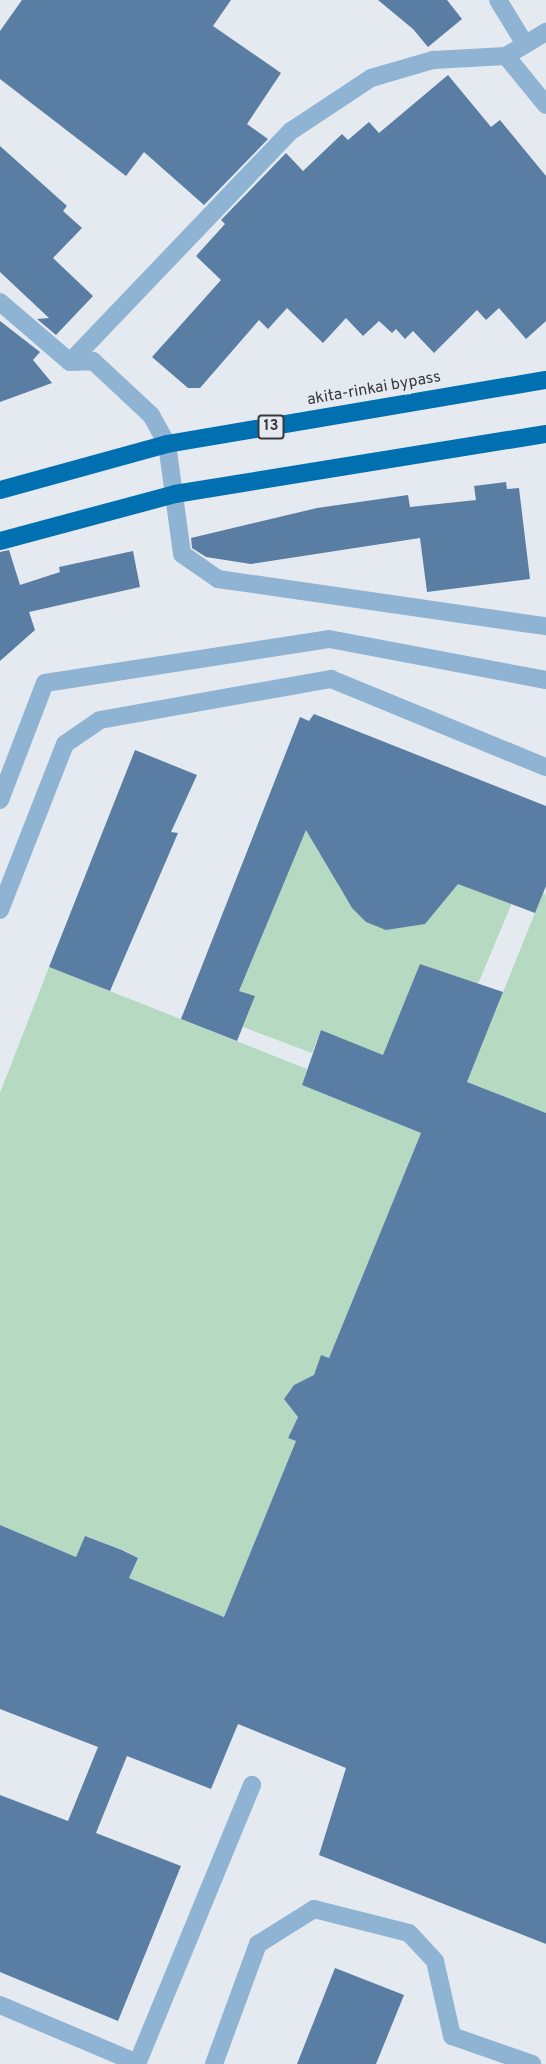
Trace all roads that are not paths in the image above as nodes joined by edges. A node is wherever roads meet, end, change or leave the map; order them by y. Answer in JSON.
{"nodes":[{"id":1,"x":498,"y":0,"type":"edge"},
{"id":2,"x":546,"y":32,"type":"edge"},
{"id":3,"x":525,"y":44,"type":"junction"},
{"id":4,"x":506,"y":56,"type":"junction"},
{"id":5,"x":546,"y":105,"type":"edge"},
{"id":6,"x":0,"y":302,"type":"edge"},
{"id":7,"x":70,"y":362,"type":"junction"},
{"id":8,"x":546,"y":380,"type":"edge"},
{"id":9,"x":546,"y":434,"type":"edge"},
{"id":10,"x":167,"y":444,"type":"junction"},
{"id":11,"x":0,"y":490,"type":"edge"},
{"id":12,"x":175,"y":494,"type":"junction"},
{"id":13,"x":0,"y":541,"type":"edge"},
{"id":14,"x":546,"y":626,"type":"edge"},
{"id":15,"x":546,"y":680,"type":"edge"},
{"id":16,"x":546,"y":767,"type":"edge"},
{"id":17,"x":0,"y":800,"type":"edge"},
{"id":18,"x":0,"y":910,"type":"edge"},
{"id":19,"x":252,"y":1785,"type":"dead end"},
{"id":20,"x":0,"y":2005,"type":"edge"},
{"id":21,"x":137,"y":2063,"type":"edge"},
{"id":22,"x":214,"y":2064,"type":"edge"},
{"id":23,"x":532,"y":2064,"type":"edge"}],
"edges":[{"from":1,"to":3,"type":"street"},
{"from":2,"to":3,"type":"street"},
{"from":3,"to":4,"type":"street"},
{"from":4,"to":5,"type":"street"},
{"from":4,"to":7,"type":"street"},
{"from":6,"to":7,"type":"street"},
{"from":7,"to":10,"type":"street"},
{"from":8,"to":10,"type":"highway","name":"akita-rinkai bypass","number":"13"},
{"from":9,"to":12,"type":"highway"},
{"from":10,"to":11,"type":"highway","name":"akita-rinkai bypass","number":"13"},
{"from":10,"to":12,"type":"street"},
{"from":12,"to":13,"type":"highway"},
{"from":12,"to":14,"type":"street"},
{"from":15,"to":17,"type":"street"},
{"from":16,"to":18,"type":"street"},
{"from":19,"to":21,"type":"street"},
{"from":20,"to":21,"type":"street"},
{"from":22,"to":23,"type":"street"}]}
